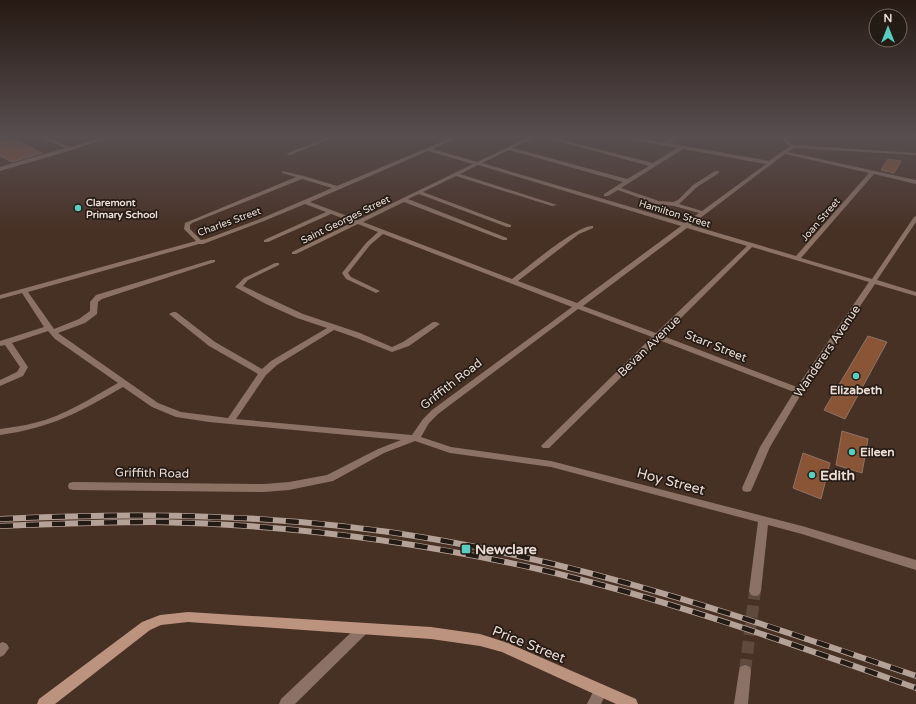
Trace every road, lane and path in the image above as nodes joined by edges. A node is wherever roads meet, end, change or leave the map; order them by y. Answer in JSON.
{"nodes":[{"id":1,"x":379,"y":170,"type":"edge"},
{"id":2,"x":467,"y":170,"type":"edge"},
{"id":3,"x":497,"y":170,"type":"edge"},
{"id":4,"x":587,"y":170,"type":"edge"},
{"id":5,"x":645,"y":170,"type":"edge"},
{"id":6,"x":762,"y":170,"type":"edge"},
{"id":7,"x":863,"y":170,"type":"edge"},
{"id":8,"x":284,"y":172,"type":"dead end"},
{"id":9,"x":717,"y":172,"type":"dead end"},
{"id":10,"x":873,"y":172,"type":"junction"},
{"id":11,"x":457,"y":175,"type":"junction"},
{"id":12,"x":302,"y":177,"type":"junction"},
{"id":13,"x":627,"y":181,"type":"junction"},
{"id":14,"x":916,"y":182,"type":"edge"},
{"id":15,"x":337,"y":188,"type":"junction"},
{"id":16,"x":617,"y":188,"type":"junction"},
{"id":17,"x":420,"y":193,"type":"junction"},
{"id":18,"x":606,"y":195,"type":"dead end"},
{"id":19,"x":405,"y":200,"type":"junction"},
{"id":20,"x":306,"y":202,"type":"junction"},
{"id":21,"x":674,"y":204,"type":"junction"},
{"id":22,"x":554,"y":205,"type":"dead end"},
{"id":23,"x":332,"y":211,"type":"junction"},
{"id":24,"x":704,"y":213,"type":"junction"},
{"id":25,"x":916,"y":218,"type":"edge"},
{"id":26,"x":359,"y":222,"type":"junction"},
{"id":27,"x":509,"y":226,"type":"dead end"},
{"id":28,"x":591,"y":227,"type":"dead end"},
{"id":29,"x":686,"y":227,"type":"junction"},
{"id":30,"x":382,"y":231,"type":"junction"},
{"id":31,"x":505,"y":239,"type":"dead end"},
{"id":32,"x":266,"y":241,"type":"dead end"},
{"id":33,"x":201,"y":242,"type":"junction"},
{"id":34,"x":751,"y":245,"type":"junction"},
{"id":35,"x":294,"y":253,"type":"dead end"},
{"id":36,"x":797,"y":259,"type":"junction"},
{"id":37,"x":213,"y":261,"type":"dead end"},
{"id":38,"x":277,"y":264,"type":"dead end"},
{"id":39,"x":513,"y":281,"type":"junction"},
{"id":40,"x":874,"y":281,"type":"junction"},
{"id":41,"x":24,"y":291,"type":"junction"},
{"id":42,"x":376,"y":291,"type":"dead end"},
{"id":43,"x":916,"y":294,"type":"edge"},
{"id":44,"x":0,"y":297,"type":"edge"},
{"id":45,"x":579,"y":307,"type":"junction"},
{"id":46,"x":173,"y":314,"type":"dead end"},
{"id":47,"x":436,"y":324,"type":"dead end"},
{"id":48,"x":332,"y":328,"type":"junction"},
{"id":49,"x":51,"y":330,"type":"junction"},
{"id":50,"x":659,"y":336,"type":"junction"},
{"id":51,"x":4,"y":343,"type":"edge"},
{"id":52,"x":263,"y":373,"type":"junction"},
{"id":53,"x":0,"y":383,"type":"edge"},
{"id":54,"x":124,"y":383,"type":"junction"},
{"id":55,"x":799,"y":392,"type":"junction"},
{"id":56,"x":230,"y":421,"type":"junction"},
{"id":57,"x":0,"y":432,"type":"edge"},
{"id":58,"x":415,"y":438,"type":"junction"},
{"id":59,"x":546,"y":446,"type":"dead end"},
{"id":60,"x":73,"y":486,"type":"dead end"},
{"id":61,"x":747,"y":488,"type":"dead end"},
{"id":62,"x":763,"y":522,"type":"junction"},
{"id":63,"x":916,"y":565,"type":"edge"},
{"id":64,"x":755,"y":591,"type":"tunnel mouth"},
{"id":65,"x":362,"y":630,"type":"junction"},
{"id":66,"x":745,"y":671,"type":"tunnel mouth"},
{"id":67,"x":601,"y":690,"type":"junction"},
{"id":68,"x":44,"y":704,"type":"edge"},
{"id":69,"x":286,"y":704,"type":"edge"},
{"id":70,"x":594,"y":704,"type":"edge"},
{"id":71,"x":631,"y":704,"type":"edge"},
{"id":72,"x":741,"y":704,"type":"edge"}],
"edges":[{"from":1,"to":15,"type":"street","name":"Charles Street"},
{"from":2,"to":11,"type":"street","name":"Saint Georges Street"},
{"from":3,"to":29,"type":"street","name":"Hamilton Street"},
{"from":4,"to":13,"type":"street"},
{"from":5,"to":13,"type":"street"},
{"from":6,"to":24,"type":"street","name":"Griffith Road"},
{"from":7,"to":10,"type":"street"},
{"from":8,"to":12,"type":"street"},
{"from":9,"to":21,"type":"street"},
{"from":10,"to":14,"type":"street"},
{"from":10,"to":36,"type":"street","name":"Joan Street"},
{"from":11,"to":17,"type":"street","name":"Saint Georges Street"},
{"from":11,"to":22,"type":"street"},
{"from":12,"to":15,"type":"street"},
{"from":12,"to":33,"type":"street"},
{"from":13,"to":16,"type":"street"},
{"from":15,"to":20,"type":"street","name":"Charles Street"},
{"from":16,"to":18,"type":"street"},
{"from":16,"to":21,"type":"street"},
{"from":17,"to":19,"type":"street","name":"Saint Georges Street"},
{"from":17,"to":27,"type":"street"},
{"from":19,"to":26,"type":"street","name":"Saint Georges Street"},
{"from":19,"to":31,"type":"street"},
{"from":20,"to":23,"type":"street","name":"Starr Street"},
{"from":20,"to":33,"type":"street","name":"Charles Street"},
{"from":21,"to":24,"type":"street"},
{"from":23,"to":26,"type":"street","name":"Starr Street"},
{"from":23,"to":32,"type":"street"},
{"from":24,"to":29,"type":"street","name":"Griffith Road"},
{"from":25,"to":40,"type":"street","name":"Wanderers Avenue"},
{"from":26,"to":30,"type":"street","name":"Starr Street"},
{"from":26,"to":35,"type":"street","name":"Saint Georges Street"},
{"from":28,"to":39,"type":"street"},
{"from":29,"to":34,"type":"street","name":"Hamilton Street"},
{"from":29,"to":45,"type":"street","name":"Griffith Road"},
{"from":30,"to":39,"type":"street","name":"Starr Street"},
{"from":30,"to":42,"type":"street"},
{"from":33,"to":41,"type":"street","name":"Charles Street"},
{"from":34,"to":36,"type":"street","name":"Hamilton Street"},
{"from":34,"to":50,"type":"street","name":"Bevan Avenue"},
{"from":36,"to":40,"type":"street","name":"Hamilton Street"},
{"from":37,"to":49,"type":"street"},
{"from":38,"to":48,"type":"street"},
{"from":39,"to":45,"type":"street","name":"Starr Street"},
{"from":40,"to":43,"type":"street","name":"Hamilton Street"},
{"from":40,"to":55,"type":"street","name":"Wanderers Avenue"},
{"from":41,"to":44,"type":"street","name":"Charles Street"},
{"from":41,"to":49,"type":"street","name":"Hoy Street"},
{"from":45,"to":50,"type":"street","name":"Starr Street"},
{"from":45,"to":58,"type":"street","name":"Griffith Road"},
{"from":46,"to":52,"type":"street"},
{"from":47,"to":48,"type":"street"},
{"from":48,"to":52,"type":"street"},
{"from":49,"to":51,"type":"street"},
{"from":49,"to":54,"type":"street","name":"Hoy Street"},
{"from":50,"to":55,"type":"street","name":"Starr Street"},
{"from":50,"to":59,"type":"street","name":"Bevan Avenue"},
{"from":51,"to":53,"type":"street"},
{"from":52,"to":56,"type":"street"},
{"from":54,"to":56,"type":"street","name":"Hoy Street"},
{"from":54,"to":57,"type":"street"},
{"from":55,"to":61,"type":"street","name":"Wanderers Avenue"},
{"from":56,"to":58,"type":"street","name":"Hoy Street"},
{"from":58,"to":60,"type":"street","name":"Griffith Road"},
{"from":58,"to":62,"type":"street","name":"Hoy Street"},
{"from":62,"to":63,"type":"street","name":"Hoy Street"},
{"from":62,"to":64,"type":"street"},
{"from":65,"to":67,"type":"street","name":"Price Street"},
{"from":65,"to":68,"type":"street"},
{"from":65,"to":69,"type":"street"},
{"from":66,"to":72,"type":"street"},
{"from":67,"to":70,"type":"street"},
{"from":67,"to":71,"type":"street","name":"Price Street"}]}
